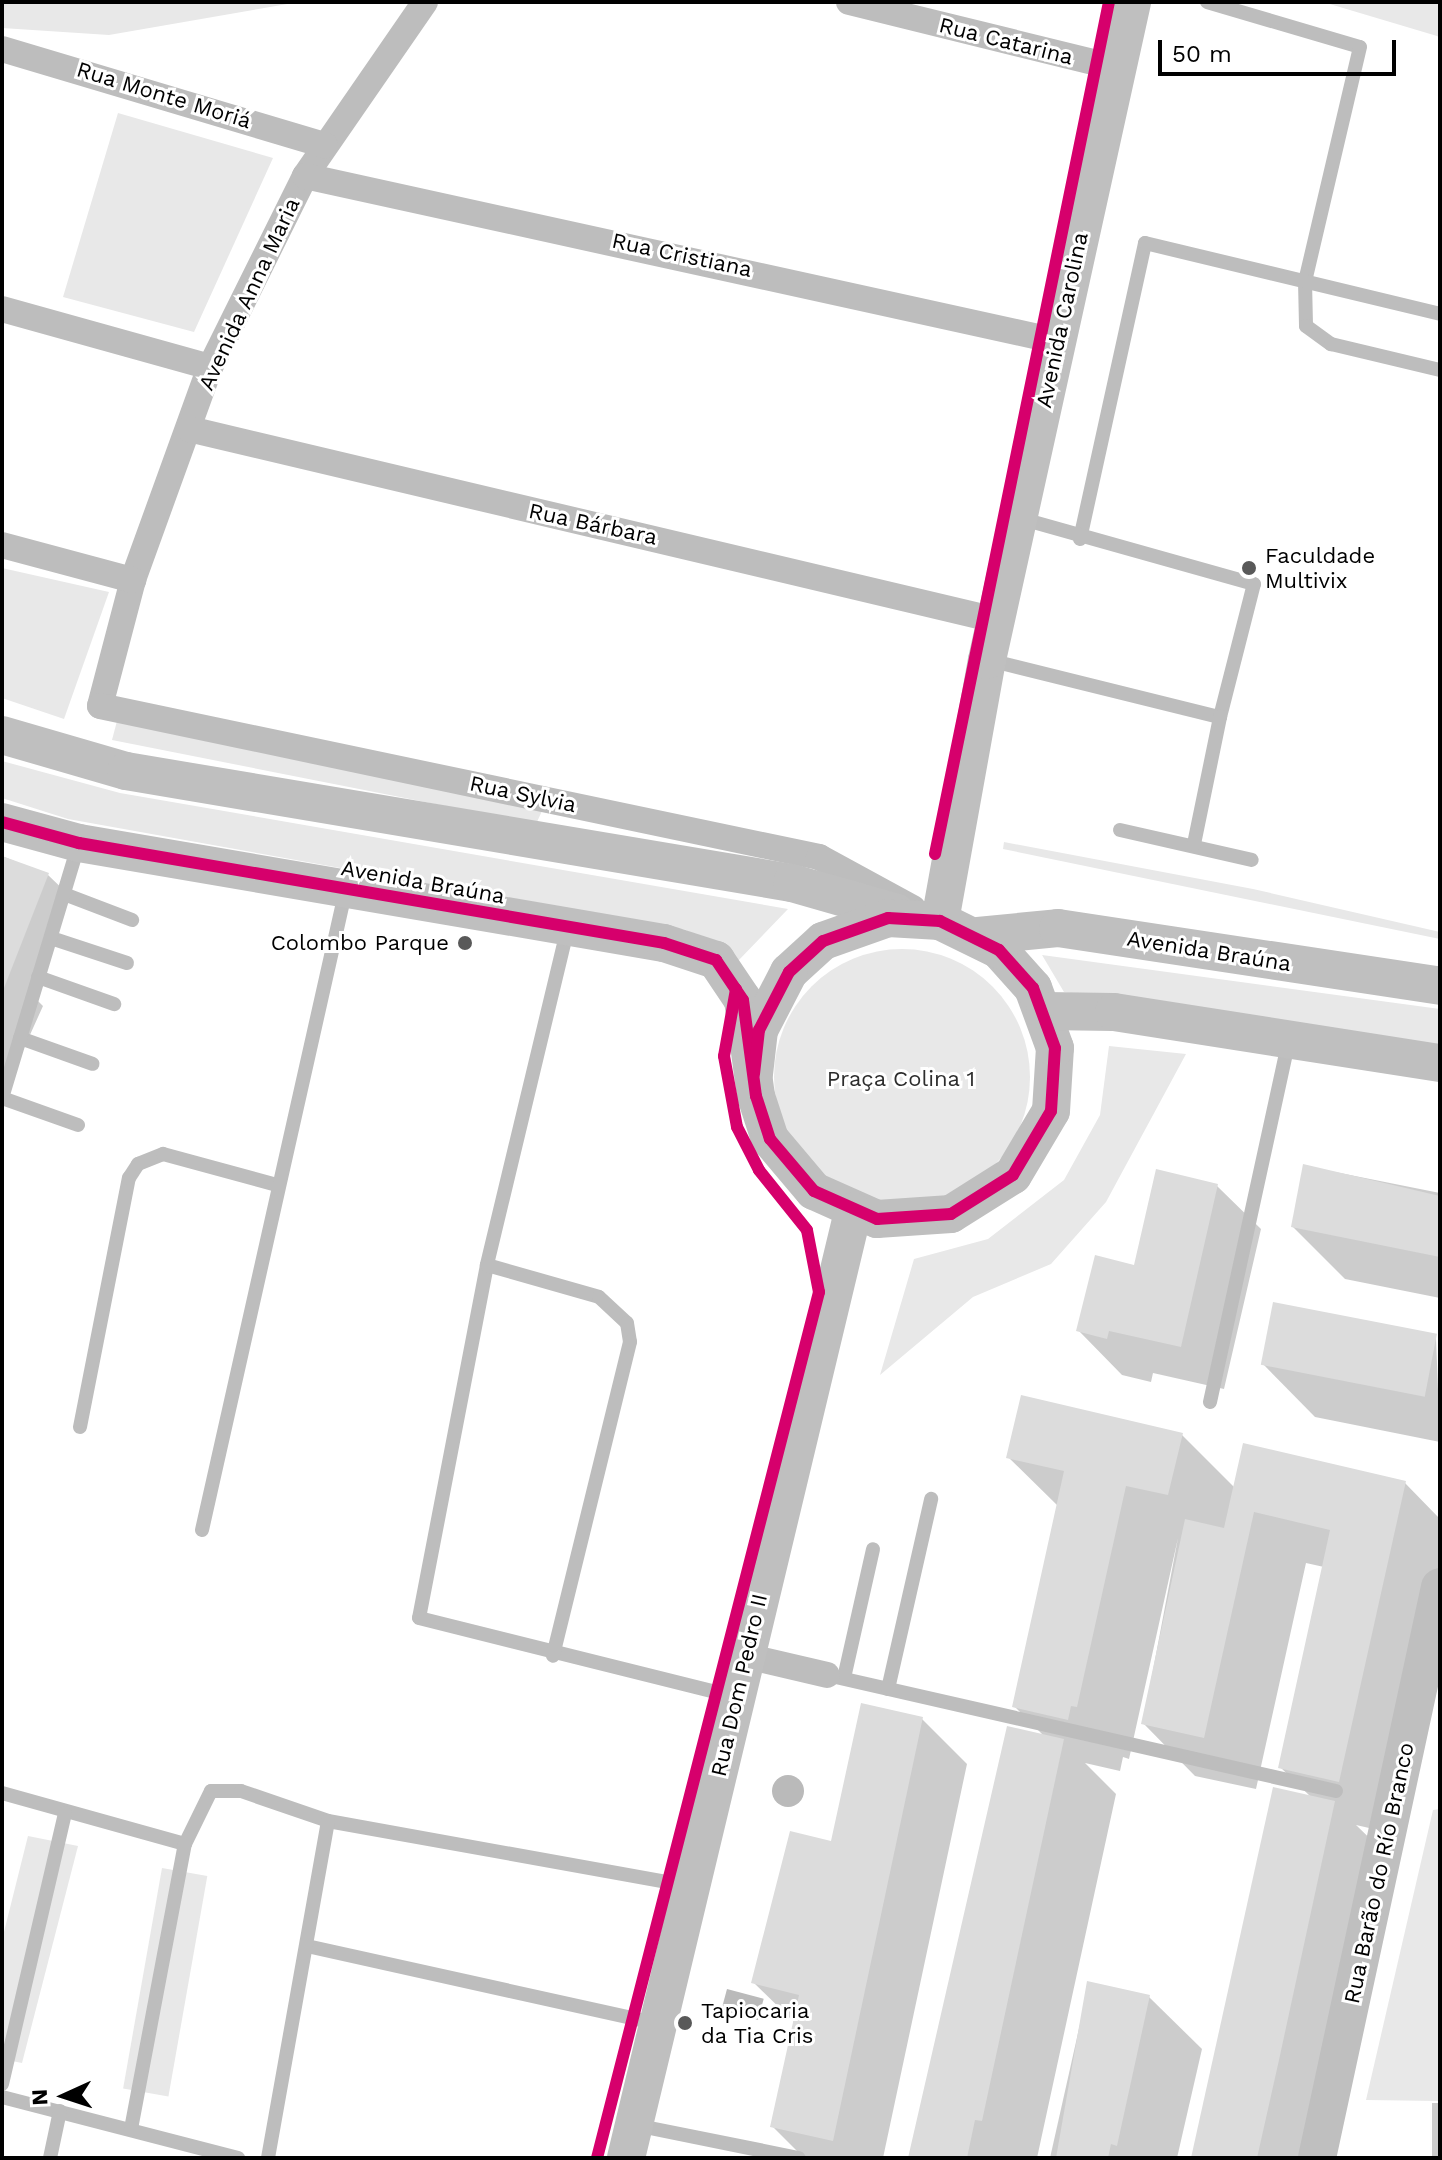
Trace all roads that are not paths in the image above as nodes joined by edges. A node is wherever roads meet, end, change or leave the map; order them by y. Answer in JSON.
{"nodes":[{"id":1,"x":425,"y":2,"type":"edge"},
{"id":2,"x":849,"y":2,"type":"edge"},
{"id":3,"x":1132,"y":2,"type":"edge"},
{"id":4,"x":1207,"y":2,"type":"edge"},
{"id":5,"x":2,"y":49,"type":"edge"},
{"id":6,"x":1117,"y":68,"type":"junction"},
{"id":7,"x":325,"y":145,"type":"junction"},
{"id":8,"x":305,"y":176,"type":"junction"},
{"id":9,"x":1305,"y":281,"type":"junction"},
{"id":10,"x":2,"y":309,"type":"edge"},
{"id":11,"x":1440,"y":314,"type":"edge"},
{"id":12,"x":1057,"y":341,"type":"junction"},
{"id":13,"x":210,"y":367,"type":"junction"},
{"id":14,"x":1440,"y":370,"type":"edge"},
{"id":15,"x":189,"y":429,"type":"junction"},
{"id":16,"x":1018,"y":518,"type":"junction"},
{"id":17,"x":1080,"y":539,"type":"junction"},
{"id":18,"x":2,"y":545,"type":"edge"},
{"id":19,"x":133,"y":580,"type":"junction"},
{"id":20,"x":996,"y":620,"type":"junction"},
{"id":21,"x":987,"y":660,"type":"junction"},
{"id":22,"x":100,"y":706,"type":"joint"},
{"id":23,"x":1220,"y":717,"type":"junction"},
{"id":24,"x":2,"y":735,"type":"edge"},
{"id":25,"x":2,"y":822,"type":"edge"},
{"id":26,"x":1120,"y":830,"type":"dead end"},
{"id":27,"x":79,"y":843,"type":"junction"},
{"id":28,"x":1194,"y":844,"type":"junction"},
{"id":29,"x":1252,"y":860,"type":"dead end"},
{"id":30,"x":346,"y":889,"type":"junction"},
{"id":31,"x":64,"y":894,"type":"junction"},
{"id":32,"x":132,"y":920,"type":"dead end"},
{"id":33,"x":928,"y":920,"type":"junction"},
{"id":34,"x":568,"y":927,"type":"junction"},
{"id":35,"x":978,"y":936,"type":"junction"},
{"id":36,"x":51,"y":938,"type":"junction"},
{"id":37,"x":127,"y":963,"type":"dead end"},
{"id":38,"x":38,"y":977,"type":"junction"},
{"id":39,"x":1440,"y":986,"type":"edge"},
{"id":40,"x":114,"y":1004,"type":"dead end"},
{"id":41,"x":1045,"y":1011,"type":"junction"},
{"id":42,"x":1290,"y":1035,"type":"junction"},
{"id":43,"x":20,"y":1038,"type":"junction"},
{"id":44,"x":1440,"y":1063,"type":"edge"},
{"id":45,"x":93,"y":1064,"type":"dead end"},
{"id":46,"x":754,"y":1074,"type":"junction"},
{"id":47,"x":78,"y":1125,"type":"dead end"},
{"id":48,"x":277,"y":1185,"type":"junction"},
{"id":49,"x":853,"y":1212,"type":"junction"},
{"id":50,"x":487,"y":1265,"type":"junction"},
{"id":51,"x":1210,"y":1402,"type":"dead end"},
{"id":52,"x":80,"y":1427,"type":"dead end"},
{"id":53,"x":931,"y":1499,"type":"dead end"},
{"id":54,"x":202,"y":1530,"type":"dead end"},
{"id":55,"x":873,"y":1549,"type":"dead end"},
{"id":56,"x":1440,"y":1587,"type":"edge"},
{"id":57,"x":553,"y":1656,"type":"junction"},
{"id":58,"x":746,"y":1656,"type":"junction"},
{"id":59,"x":836,"y":1677,"type":"junction"},
{"id":60,"x":888,"y":1689,"type":"junction"},
{"id":61,"x":736,"y":1697,"type":"junction"},
{"id":62,"x":1336,"y":1791,"type":"dead end"},
{"id":63,"x":2,"y":1793,"type":"edge"},
{"id":64,"x":65,"y":1813,"type":"junction"},
{"id":65,"x":328,"y":1821,"type":"junction"},
{"id":66,"x":185,"y":1844,"type":"junction"},
{"id":67,"x":691,"y":1886,"type":"junction"},
{"id":68,"x":307,"y":1946,"type":"junction"},
{"id":69,"x":658,"y":2024,"type":"junction"},
{"id":70,"x":2,"y":2084,"type":"edge"},
{"id":71,"x":2,"y":2097,"type":"edge"},
{"id":72,"x":60,"y":2111,"type":"junction"},
{"id":73,"x":131,"y":2129,"type":"junction"},
{"id":74,"x":630,"y":2141,"type":"edge"},
{"id":75,"x":50,"y":2158,"type":"edge"},
{"id":76,"x":238,"y":2158,"type":"edge"},
{"id":77,"x":268,"y":2158,"type":"edge"},
{"id":78,"x":799,"y":2158,"type":"edge"},
{"id":79,"x":1317,"y":2158,"type":"edge"}],
"edges":[{"from":1,"to":7,"type":"street","name":"Avenida Anna Maria"},
{"from":2,"to":6,"type":"street","name":"Rua Catarina"},
{"from":3,"to":6,"type":"street","name":"Avenida Carolina"},
{"from":4,"to":9,"type":"lane"},
{"from":5,"to":7,"type":"street","name":"Rua Monte Moriá"},
{"from":6,"to":12,"type":"street","name":"Avenida Carolina"},
{"from":7,"to":8,"type":"street","name":"Avenida Anna Maria"},
{"from":8,"to":12,"type":"street","name":"Rua Cristiana"},
{"from":8,"to":13,"type":"street","name":"Avenida Anna Maria"},
{"from":9,"to":11,"type":"lane"},
{"from":9,"to":14,"type":"lane"},
{"from":9,"to":17,"type":"lane"},
{"from":10,"to":13,"type":"street"},
{"from":12,"to":16,"type":"street","name":"Avenida Carolina"},
{"from":13,"to":15,"type":"street","name":"Avenida Anna Maria"},
{"from":15,"to":19,"type":"street","name":"Avenida Anna Maria"},
{"from":15,"to":20,"type":"street","name":"Rua Bárbara"},
{"from":16,"to":17,"type":"lane"},
{"from":16,"to":20,"type":"street","name":"Avenida Carolina"},
{"from":17,"to":23,"type":"lane"},
{"from":18,"to":19,"type":"street"},
{"from":19,"to":22,"type":"street","name":"Avenida Anna Maria"},
{"from":20,"to":21,"type":"street","name":"Avenida Carolina"},
{"from":21,"to":23,"type":"lane"},
{"from":21,"to":33,"type":"street","name":"Avenida Carolina"},
{"from":22,"to":33,"type":"street","name":"Rua Sylvia"},
{"from":23,"to":28,"type":"lane"},
{"from":24,"to":33,"type":"street"},
{"from":25,"to":27,"type":"street","name":"Avenida Braúna"},
{"from":26,"to":28,"type":"lane"},
{"from":27,"to":30,"type":"street","name":"Avenida Braúna"},
{"from":27,"to":31,"type":"lane"},
{"from":28,"to":29,"type":"lane"},
{"from":30,"to":34,"type":"street","name":"Avenida Braúna"},
{"from":30,"to":48,"type":"lane"},
{"from":31,"to":32,"type":"lane"},
{"from":31,"to":36,"type":"lane"},
{"from":33,"to":35,"type":"street"},
{"from":33,"to":46,"type":"street"},
{"from":34,"to":46,"type":"street","name":"Avenida Braúna"},
{"from":34,"to":50,"type":"lane"},
{"from":35,"to":39,"type":"street","name":"Avenida Braúna"},
{"from":35,"to":41,"type":"street"},
{"from":36,"to":37,"type":"lane"},
{"from":36,"to":38,"type":"lane"},
{"from":38,"to":40,"type":"lane"},
{"from":38,"to":43,"type":"lane"},
{"from":41,"to":42,"type":"street"},
{"from":41,"to":49,"type":"street"},
{"from":42,"to":44,"type":"street"},
{"from":42,"to":51,"type":"lane"},
{"from":43,"to":45,"type":"lane"},
{"from":43,"to":47,"type":"lane"},
{"from":46,"to":49,"type":"street","name":"Avenida Braúna"},
{"from":48,"to":52,"type":"lane"},
{"from":48,"to":54,"type":"lane"},
{"from":49,"to":58,"type":"street","name":"Rua Dom Pedro II"},
{"from":50,"to":57,"type":"lane"},
{"from":50,"to":57,"type":"lane"},
{"from":53,"to":60,"type":"lane"},
{"from":55,"to":59,"type":"lane"},
{"from":56,"to":79,"type":"street","name":"Rua Barão do Río Branco"},
{"from":57,"to":61,"type":"lane"},
{"from":58,"to":59,"type":"street"},
{"from":58,"to":61,"type":"street","name":"Rua Dom Pedro II"},
{"from":59,"to":60,"type":"lane"},
{"from":60,"to":62,"type":"lane"},
{"from":61,"to":67,"type":"street","name":"Rua Dom Pedro II"},
{"from":63,"to":64,"type":"lane"},
{"from":64,"to":66,"type":"lane"},
{"from":64,"to":70,"type":"lane"},
{"from":65,"to":66,"type":"lane"},
{"from":65,"to":67,"type":"lane"},
{"from":65,"to":68,"type":"lane"},
{"from":66,"to":73,"type":"lane"},
{"from":67,"to":69,"type":"street","name":"Rua Dom Pedro II"},
{"from":68,"to":69,"type":"lane"},
{"from":68,"to":77,"type":"lane"},
{"from":69,"to":74,"type":"street","name":"Rua Dom Pedro II"},
{"from":71,"to":72,"type":"lane"},
{"from":72,"to":73,"type":"lane"},
{"from":72,"to":75,"type":"lane"},
{"from":73,"to":76,"type":"lane"},
{"from":74,"to":78,"type":"lane"}]}
